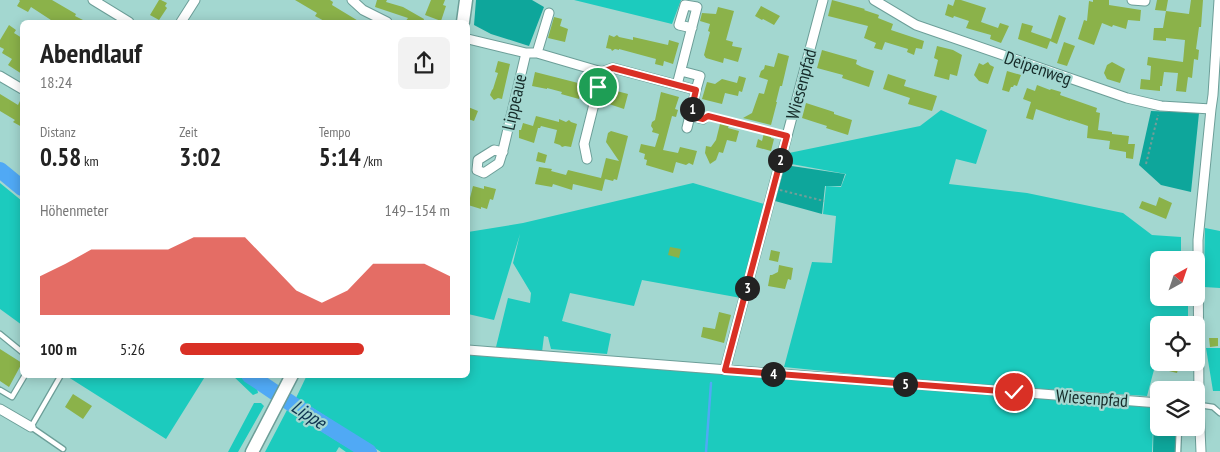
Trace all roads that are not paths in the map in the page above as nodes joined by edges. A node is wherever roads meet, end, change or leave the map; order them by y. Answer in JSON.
{"nodes":[{"id":1,"x":92,"y":0,"type":"edge"},
{"id":2,"x":195,"y":0,"type":"edge"},
{"id":3,"x":352,"y":0,"type":"edge"},
{"id":4,"x":466,"y":0,"type":"edge"},
{"id":5,"x":823,"y":0,"type":"edge"},
{"id":6,"x":874,"y":0,"type":"edge"},
{"id":7,"x":1132,"y":0,"type":"edge"},
{"id":8,"x":1145,"y":0,"type":"edge"},
{"id":9,"x":1219,"y":0,"type":"edge"},
{"id":10,"x":549,"y":13,"type":"dead end"},
{"id":11,"x":126,"y":20,"type":"edge"},
{"id":12,"x":182,"y":20,"type":"edge"},
{"id":13,"x":383,"y":20,"type":"edge"},
{"id":14,"x":463,"y":20,"type":"edge"},
{"id":15,"x":692,"y":28,"type":"dead end"},
{"id":16,"x":470,"y":39,"type":"edge"},
{"id":17,"x":526,"y":53,"type":"junction"},
{"id":18,"x":537,"y":53,"type":"junction"},
{"id":19,"x":681,"y":71,"type":"junction"},
{"id":20,"x":602,"y":72,"type":"junction"},
{"id":21,"x":0,"y":76,"type":"edge"},
{"id":22,"x":677,"y":85,"type":"junction"},
{"id":23,"x":20,"y":88,"type":"edge"},
{"id":24,"x":696,"y":90,"type":"junction"},
{"id":25,"x":1211,"y":109,"type":"junction"},
{"id":26,"x":690,"y":116,"type":"junction"},
{"id":27,"x":703,"y":119,"type":"road end"},
{"id":28,"x":687,"y":128,"type":"dead end"},
{"id":29,"x":503,"y":152,"type":"dead end"},
{"id":30,"x":586,"y":160,"type":"dead end"},
{"id":31,"x":0,"y":334,"type":"edge"},
{"id":32,"x":20,"y":350,"type":"edge"},
{"id":33,"x":470,"y":350,"type":"edge"},
{"id":34,"x":725,"y":370,"type":"junction"},
{"id":35,"x":23,"y":378,"type":"edge"},
{"id":36,"x":59,"y":378,"type":"edge"},
{"id":37,"x":290,"y":380,"type":"edge"},
{"id":38,"x":1198,"y":381,"type":"edge"},
{"id":39,"x":0,"y":390,"type":"edge"},
{"id":40,"x":1150,"y":402,"type":"edge"},
{"id":41,"x":1205,"y":406,"type":"edge"},
{"id":42,"x":0,"y":409,"type":"edge"},
{"id":43,"x":1220,"y":412,"type":"edge"},
{"id":44,"x":31,"y":428,"type":"junction"},
{"id":45,"x":1179,"y":436,"type":"edge"},
{"id":46,"x":1200,"y":436,"type":"edge"},
{"id":47,"x":63,"y":449,"type":"dead end"},
{"id":48,"x":252,"y":452,"type":"edge"},
{"id":49,"x":1178,"y":452,"type":"edge"},
{"id":50,"x":1201,"y":452,"type":"edge"}],
"edges":[{"from":1,"to":11,"type":"street"},
{"from":2,"to":12,"type":"street"},
{"from":3,"to":13,"type":"street"},
{"from":4,"to":14,"type":"main road"},
{"from":5,"to":34,"type":"street","name":"Wiesenpfad"},
{"from":6,"to":25,"type":"street","name":"Deipenweg"},
{"from":7,"to":8,"type":"street"},
{"from":9,"to":25,"type":"street"},
{"from":10,"to":18,"type":"street","name":"Lippeaue"},
{"from":15,"to":19,"type":"street"},
{"from":16,"to":17,"type":"street","name":"Lippeaue"},
{"from":17,"to":18,"type":"street","name":"Lippeaue"},
{"from":17,"to":29,"type":"street","name":"Lippeaue"},
{"from":18,"to":20,"type":"street","name":"Lippeaue"},
{"from":19,"to":22,"type":"street"},
{"from":19,"to":24,"type":"street"},
{"from":20,"to":22,"type":"street","name":"Lippeaue"},
{"from":20,"to":30,"type":"street"},
{"from":21,"to":23,"type":"street"},
{"from":22,"to":24,"type":"street","name":"Lippeaue"},
{"from":24,"to":26,"type":"street"},
{"from":25,"to":38,"type":"street"},
{"from":26,"to":27,"type":"street"},
{"from":26,"to":28,"type":"street"},
{"from":31,"to":32,"type":"lane"},
{"from":33,"to":34,"type":"street","name":"Wiesenpfad"},
{"from":34,"to":40,"type":"street","name":"Wiesenpfad"},
{"from":35,"to":39,"type":"lane"},
{"from":36,"to":44,"type":"lane"},
{"from":37,"to":48,"type":"main road"},
{"from":41,"to":43,"type":"lane"},
{"from":42,"to":44,"type":"street"},
{"from":44,"to":47,"type":"lane"},
{"from":45,"to":49,"type":"lane"},
{"from":46,"to":50,"type":"street"}]}
